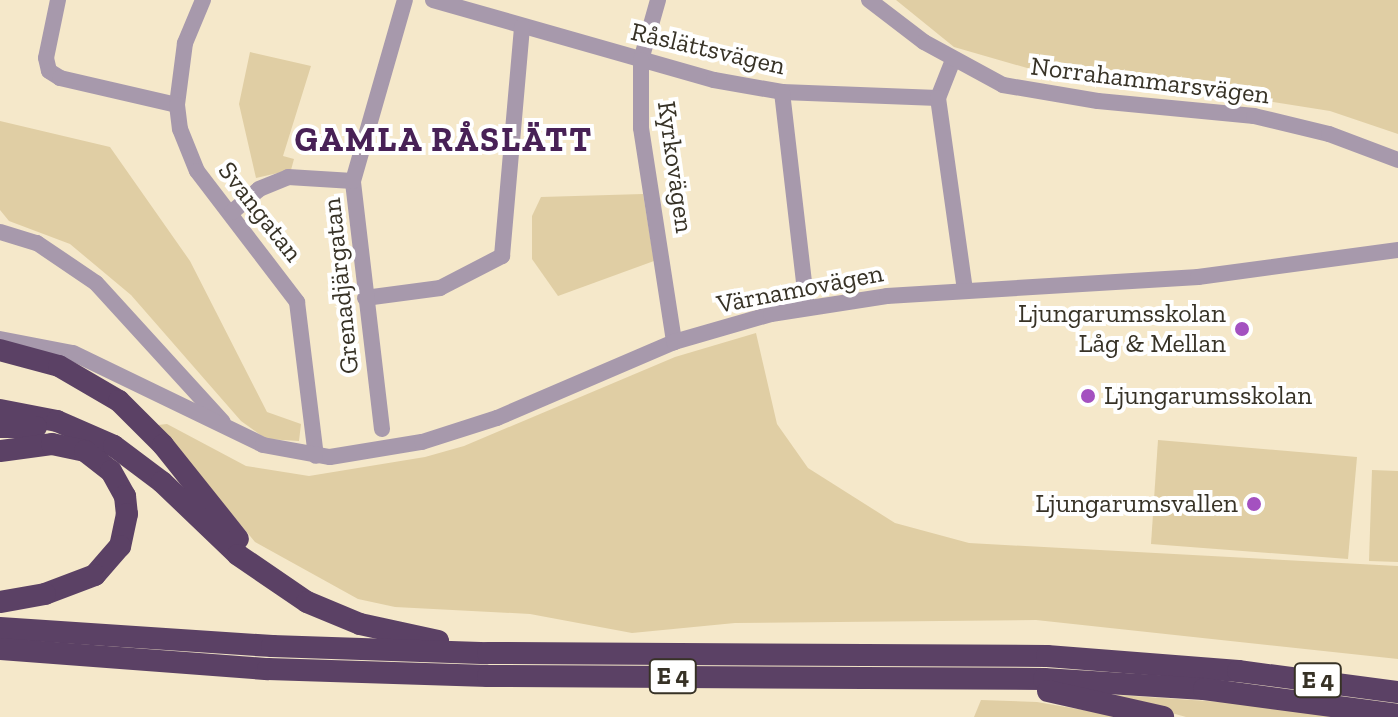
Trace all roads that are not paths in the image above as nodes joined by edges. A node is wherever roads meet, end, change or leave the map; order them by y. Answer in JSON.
{"nodes":[{"id":1,"x":58,"y":0,"type":"edge"},
{"id":2,"x":203,"y":0,"type":"edge"},
{"id":3,"x":405,"y":0,"type":"edge"},
{"id":4,"x":433,"y":0,"type":"edge"},
{"id":5,"x":658,"y":0,"type":"edge"},
{"id":6,"x":869,"y":0,"type":"edge"},
{"id":7,"x":522,"y":27,"type":"junction"},
{"id":8,"x":641,"y":60,"type":"junction"},
{"id":9,"x":953,"y":60,"type":"junction"},
{"id":10,"x":782,"y":92,"type":"junction"},
{"id":11,"x":938,"y":98,"type":"junction"},
{"id":12,"x":177,"y":105,"type":"junction"},
{"id":13,"x":1398,"y":160,"type":"edge"},
{"id":14,"x":353,"y":181,"type":"junction"},
{"id":15,"x":232,"y":212,"type":"junction"},
{"id":16,"x":0,"y":232,"type":"edge"},
{"id":17,"x":1398,"y":250,"type":"edge"},
{"id":18,"x":965,"y":290,"type":"junction"},
{"id":19,"x":365,"y":298,"type":"junction"},
{"id":20,"x":807,"y":307,"type":"junction"},
{"id":21,"x":0,"y":339,"type":"edge"},
{"id":22,"x":674,"y":342,"type":"junction"},
{"id":23,"x":0,"y":350,"type":"edge"},
{"id":24,"x":171,"y":368,"type":"junction"},
{"id":25,"x":178,"y":405,"type":"junction"},
{"id":26,"x":0,"y":410,"type":"edge"},
{"id":27,"x":0,"y":427,"type":"edge"},
{"id":28,"x":77,"y":429,"type":"junction"},
{"id":29,"x":382,"y":429,"type":"dead end"},
{"id":30,"x":234,"y":433,"type":"junction"},
{"id":31,"x":0,"y":451,"type":"edge"},
{"id":32,"x":316,"y":456,"type":"junction"},
{"id":33,"x":269,"y":577,"type":"junction"},
{"id":34,"x":0,"y":602,"type":"edge"},
{"id":35,"x":0,"y":628,"type":"edge"},
{"id":36,"x":0,"y":650,"type":"edge"},
{"id":37,"x":531,"y":653,"type":"junction"},
{"id":38,"x":1238,"y":671,"type":"junction"},
{"id":39,"x":964,"y":677,"type":"junction"},
{"id":40,"x":1398,"y":678,"type":"edge"},
{"id":41,"x":1398,"y":692,"type":"edge"},
{"id":42,"x":1398,"y":715,"type":"edge"},
{"id":43,"x":1163,"y":717,"type":"edge"}],
"edges":[{"from":1,"to":12,"type":"street"},
{"from":2,"to":12,"type":"street","name":"Svangatan"},
{"from":3,"to":14,"type":"street","name":"Grenadjärgatan"},
{"from":4,"to":7,"type":"street","name":"Råslättsvägen"},
{"from":5,"to":8,"type":"street","name":"Kyrkovägen"},
{"from":6,"to":9,"type":"street","name":"Norrahammarsvägen"},
{"from":7,"to":8,"type":"street","name":"Råslättsvägen"},
{"from":7,"to":19,"type":"street"},
{"from":8,"to":10,"type":"street","name":"Råslättsvägen"},
{"from":8,"to":22,"type":"street","name":"Kyrkovägen"},
{"from":9,"to":11,"type":"street"},
{"from":9,"to":13,"type":"street","name":"Norrahammarsvägen"},
{"from":10,"to":11,"type":"street","name":"Råslättsvägen"},
{"from":10,"to":20,"type":"street"},
{"from":11,"to":18,"type":"street"},
{"from":12,"to":15,"type":"street","name":"Svangatan"},
{"from":14,"to":15,"type":"street"},
{"from":14,"to":19,"type":"street","name":"Grenadjärgatan"},
{"from":15,"to":32,"type":"street","name":"Svangatan"},
{"from":16,"to":24,"type":"street"},
{"from":17,"to":18,"type":"street","name":"Värnamovägen"},
{"from":18,"to":20,"type":"street","name":"Värnamovägen"},
{"from":19,"to":29,"type":"street","name":"Grenadjärgatan"},
{"from":20,"to":22,"type":"street","name":"Värnamovägen"},
{"from":21,"to":25,"type":"street","name":"Värnamovägen"},
{"from":22,"to":32,"type":"street","name":"Värnamovägen"},
{"from":23,"to":33,"type":"highway"},
{"from":24,"to":25,"type":"street"},
{"from":24,"to":30,"type":"street"},
{"from":25,"to":30,"type":"street","name":"Värnamovägen"},
{"from":26,"to":28,"type":"highway"},
{"from":27,"to":28,"type":"highway"},
{"from":28,"to":33,"type":"highway"},
{"from":30,"to":32,"type":"street","name":"Värnamovägen"},
{"from":31,"to":34,"type":"highway"},
{"from":33,"to":37,"type":"highway"},
{"from":35,"to":37,"type":"highway","number":"E 4"},
{"from":36,"to":39,"type":"highway","number":"E 4"},
{"from":37,"to":38,"type":"highway","number":"E 4"},
{"from":38,"to":40,"type":"highway"},
{"from":38,"to":41,"type":"highway","number":"E 4"},
{"from":39,"to":42,"type":"highway"},
{"from":39,"to":43,"type":"highway","number":"E 4"}]}
